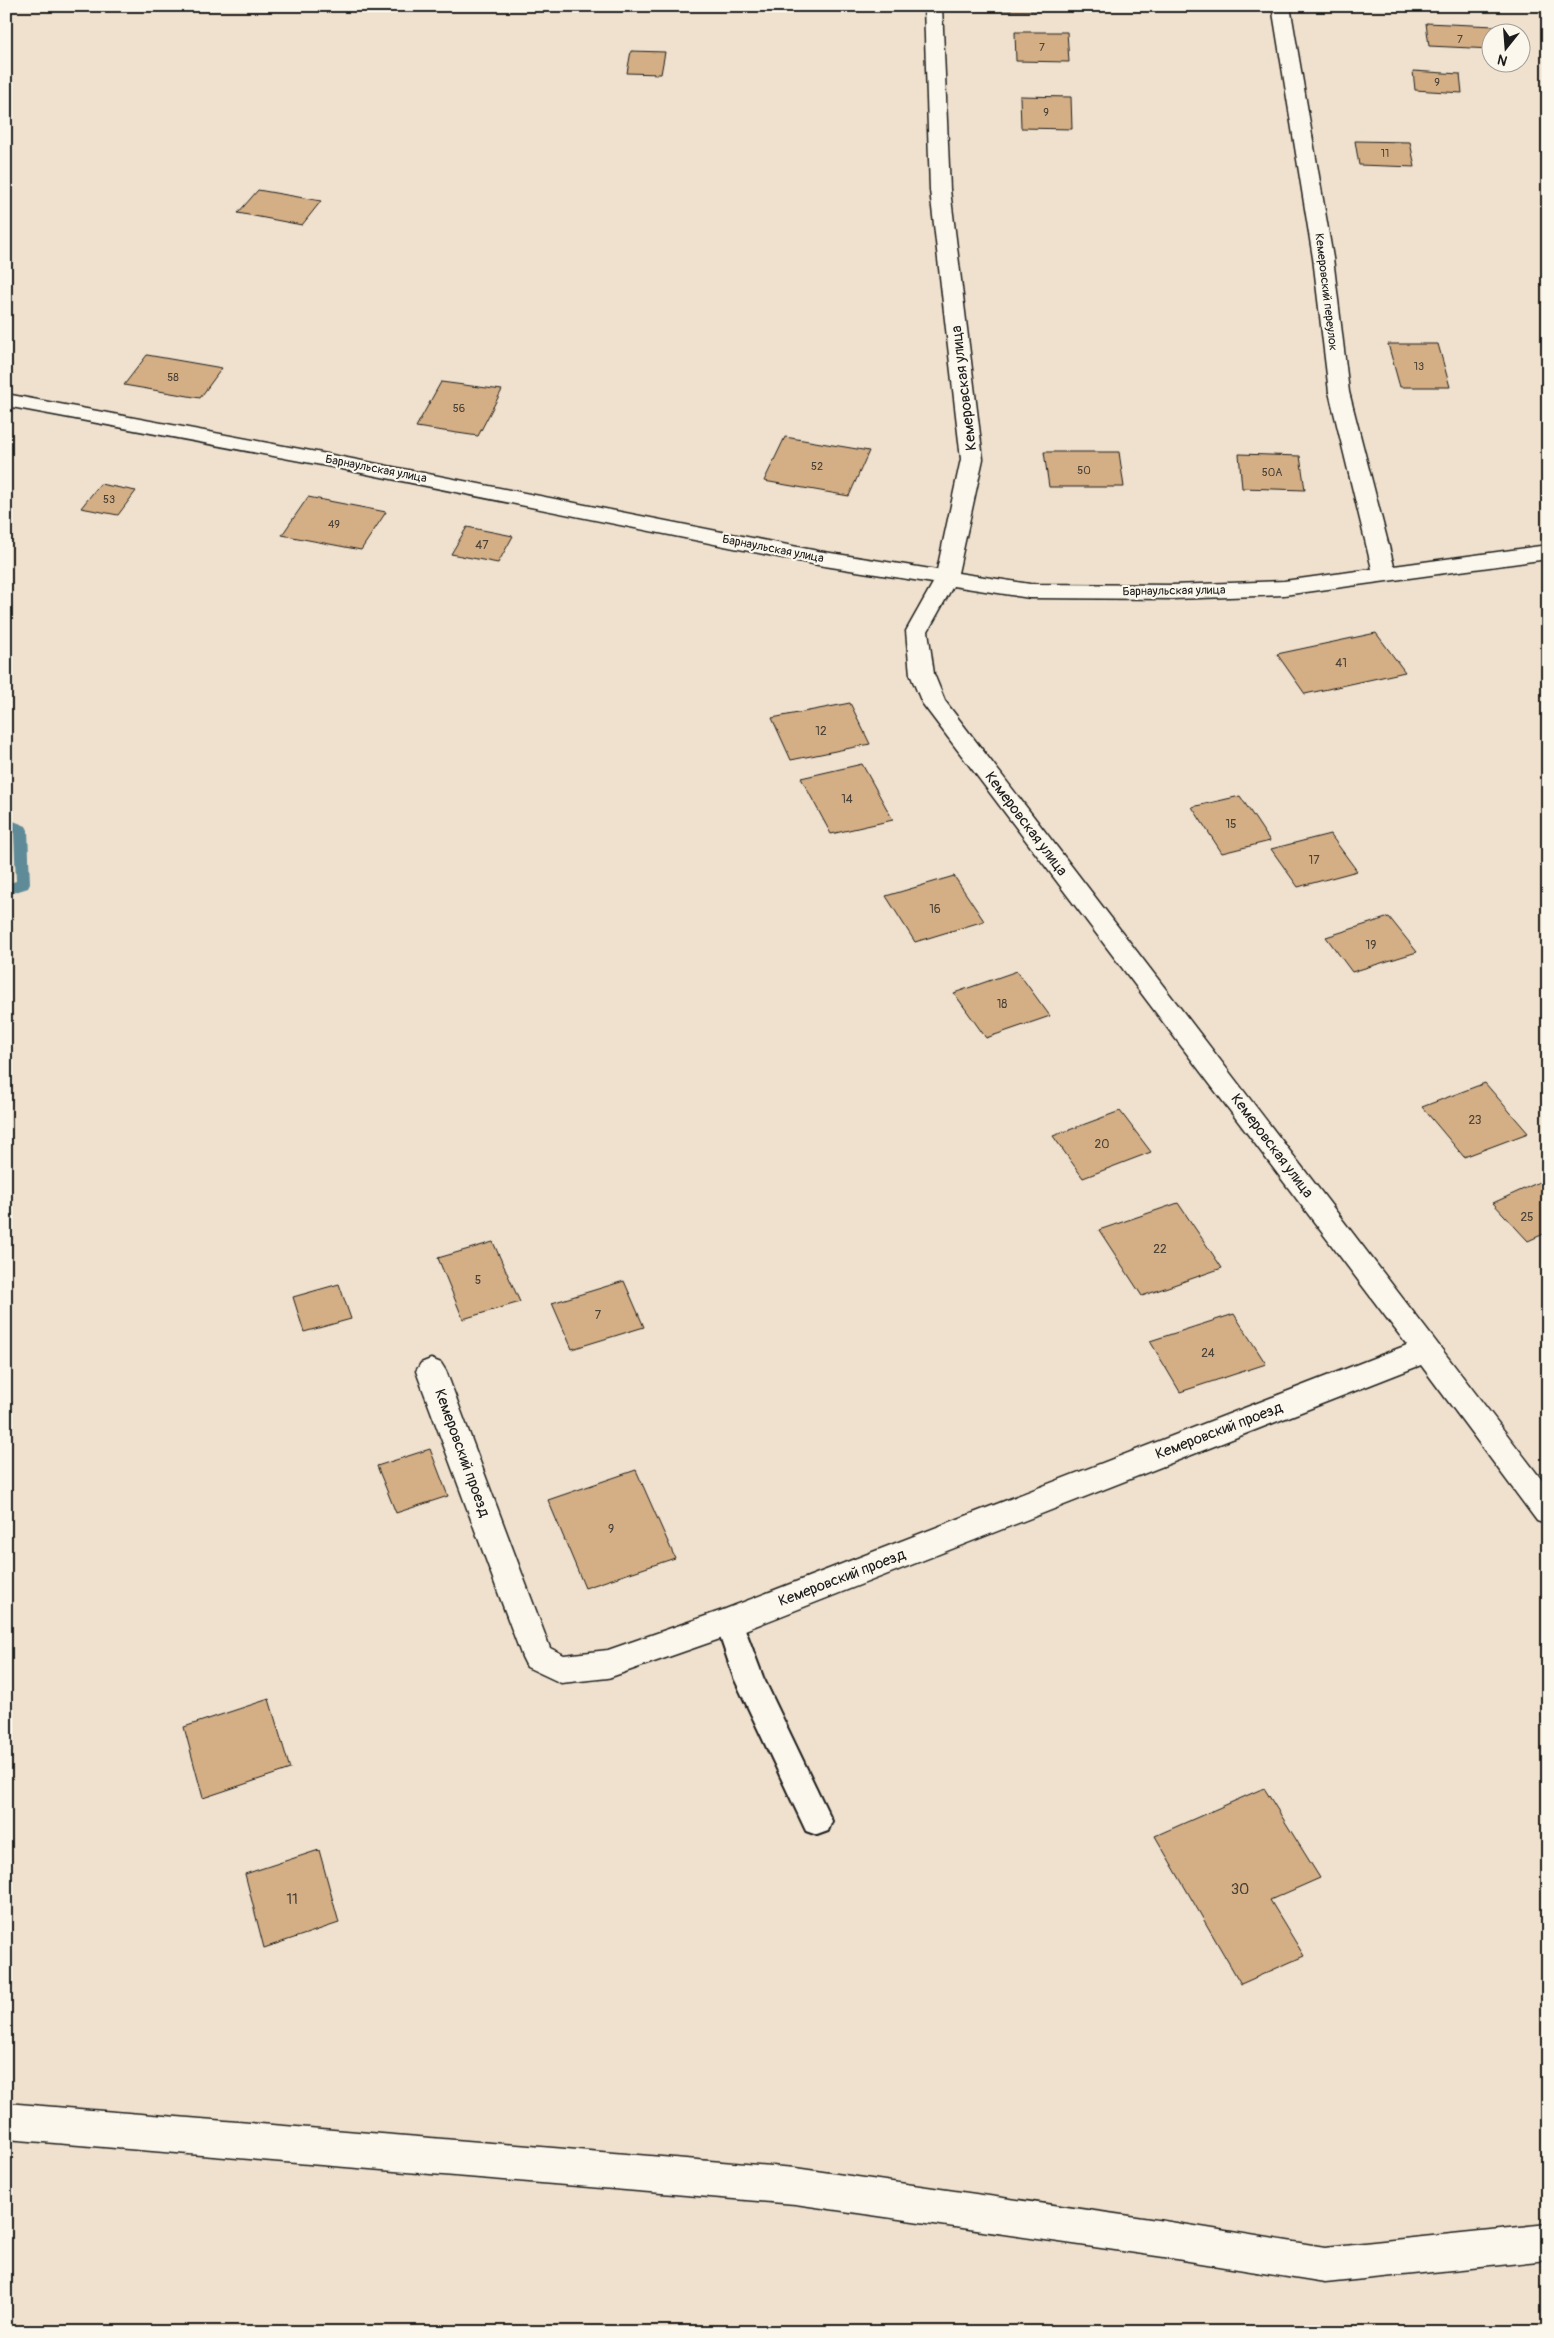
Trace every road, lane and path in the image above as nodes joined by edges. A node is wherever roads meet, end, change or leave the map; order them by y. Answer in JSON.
{"nodes":[{"id":1,"x":934,"y":6,"type":"edge"},
{"id":2,"x":1281,"y":6,"type":"edge"},
{"id":3,"x":6,"y":400,"type":"edge"},
{"id":4,"x":1548,"y":552,"type":"edge"},
{"id":5,"x":1385,"y":575,"type":"junction"},
{"id":6,"x":946,"y":580,"type":"junction"},
{"id":7,"x":1427,"y":1350,"type":"junction"},
{"id":8,"x":432,"y":1371,"type":"dead end"},
{"id":9,"x":1548,"y":1512,"type":"edge"},
{"id":10,"x":729,"y":1622,"type":"junction"},
{"id":11,"x":817,"y":1821,"type":"dead end"},
{"id":12,"x":6,"y":2121,"type":"edge"},
{"id":13,"x":1548,"y":2242,"type":"edge"}],
"edges":[{"from":1,"to":6,"type":"street","name":"Кемеровская улица"},
{"from":2,"to":5,"type":"street","name":"Кемеровский переулок"},
{"from":3,"to":6,"type":"street","name":"Барнаульская улица"},
{"from":4,"to":5,"type":"street","name":"Барнаульская улица"},
{"from":5,"to":6,"type":"street","name":"Барнаульская улица"},
{"from":6,"to":7,"type":"street","name":"Кемеровская улица"},
{"from":7,"to":9,"type":"street","name":"Кемеровская улица"},
{"from":7,"to":10,"type":"street","name":"Кемеровский проезд"},
{"from":8,"to":10,"type":"street","name":"Кемеровский проезд"},
{"from":10,"to":11,"type":"lane"},
{"from":12,"to":13,"type":"street"}]}
